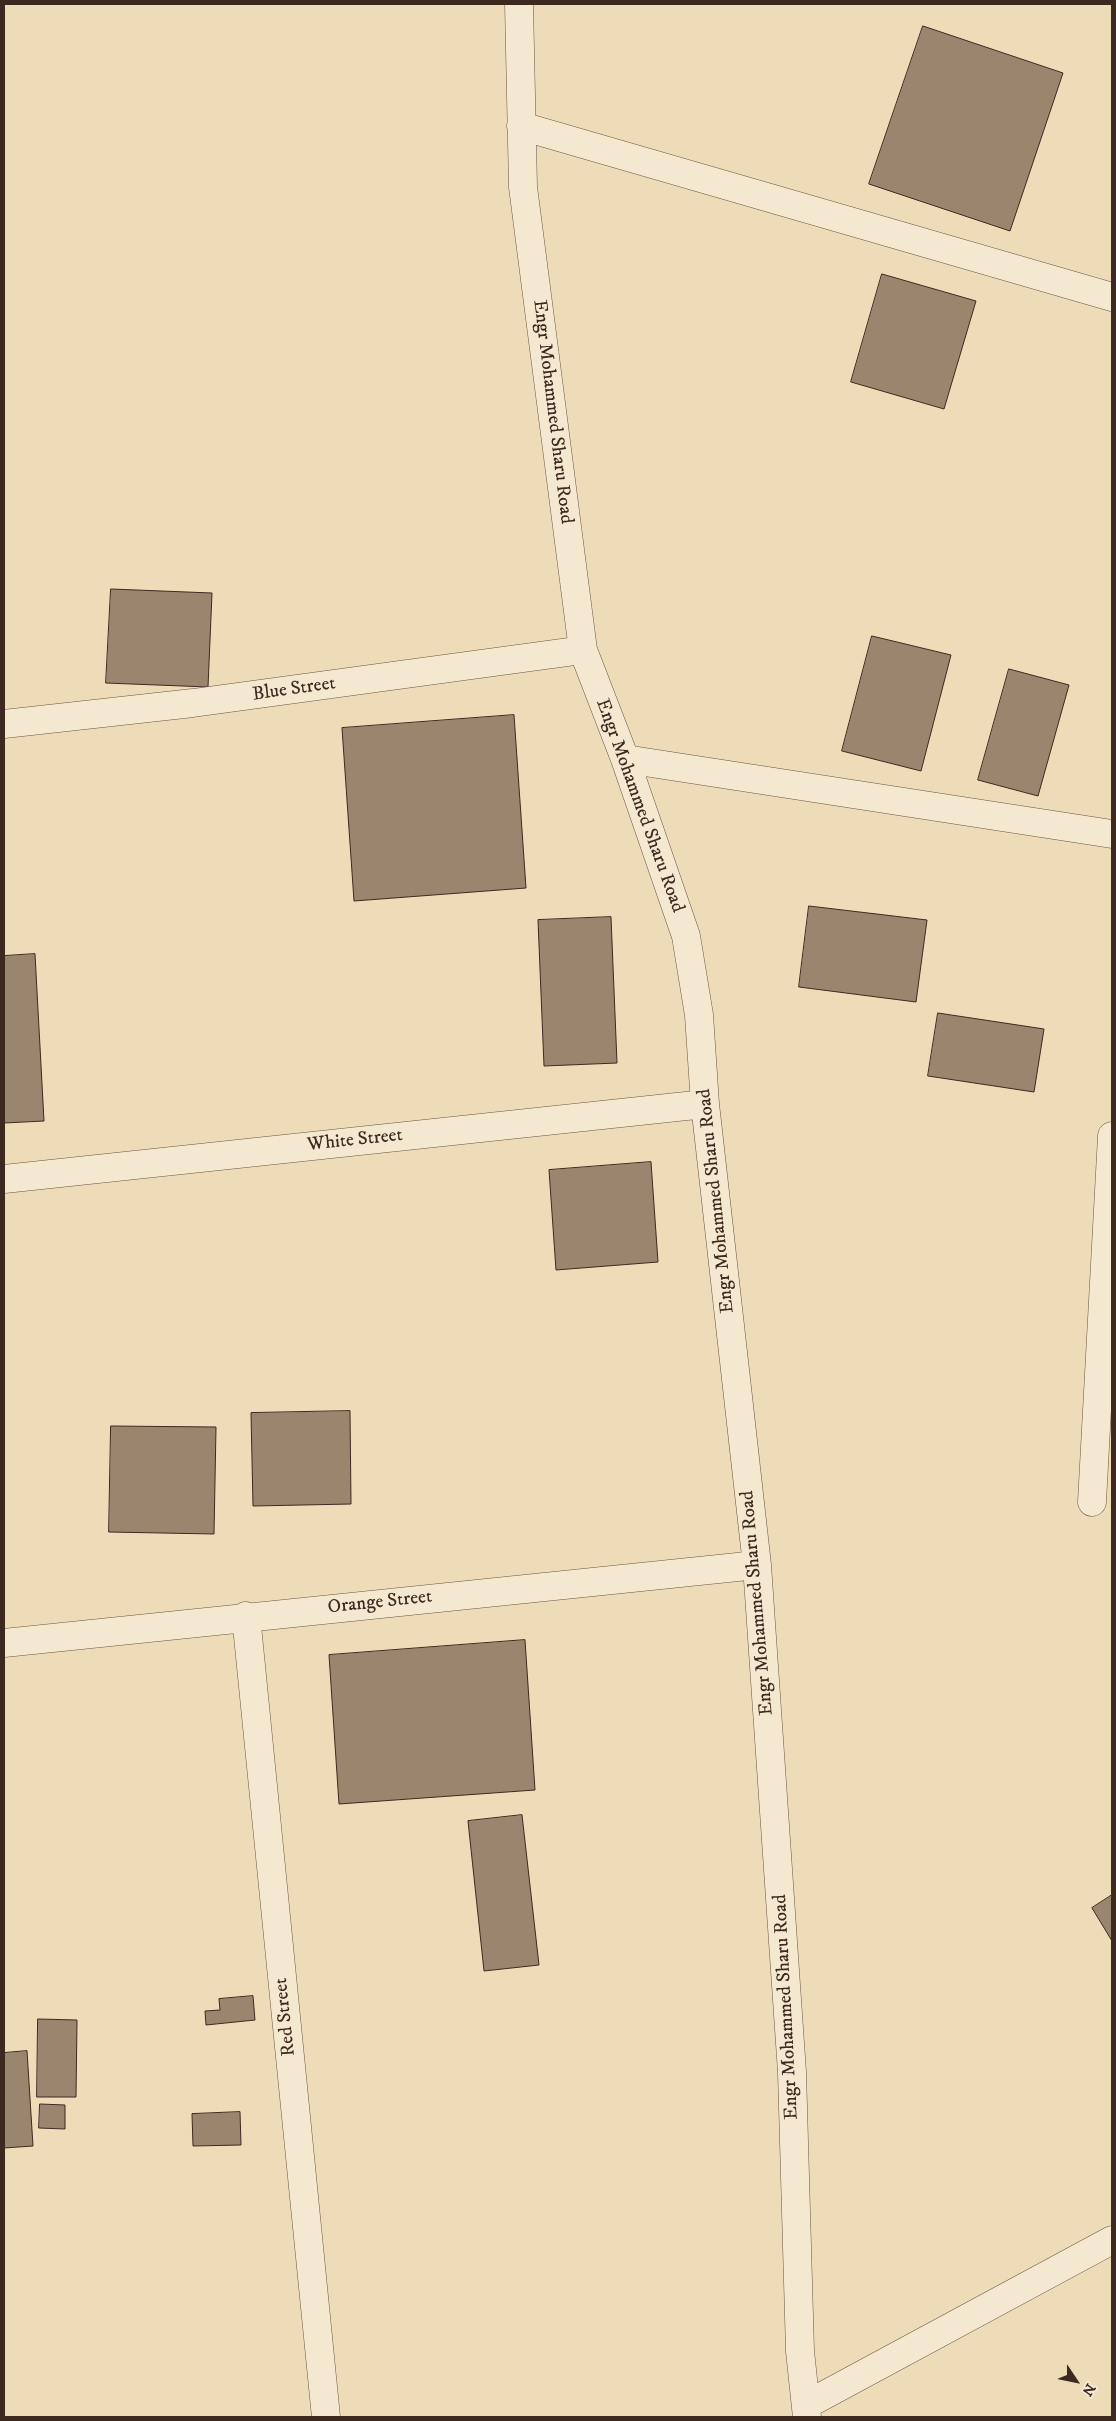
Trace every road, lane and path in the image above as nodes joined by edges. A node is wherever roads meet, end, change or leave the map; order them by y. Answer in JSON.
{"nodes":[{"id":1,"x":520,"y":4,"type":"edge"},
{"id":2,"x":521,"y":126,"type":"junction"},
{"id":3,"x":1112,"y":297,"type":"edge"},
{"id":4,"x":583,"y":650,"type":"junction"},
{"id":5,"x":4,"y":724,"type":"edge"},
{"id":6,"x":625,"y":759,"type":"junction"},
{"id":7,"x":1112,"y":834,"type":"edge"},
{"id":8,"x":705,"y":1104,"type":"junction"},
{"id":9,"x":1112,"y":1136,"type":"edge"},
{"id":10,"x":4,"y":1178,"type":"edge"},
{"id":11,"x":1092,"y":1502,"type":"dead end"},
{"id":12,"x":757,"y":1565,"type":"junction"},
{"id":13,"x":246,"y":1616,"type":"junction"},
{"id":14,"x":4,"y":1643,"type":"edge"},
{"id":15,"x":1112,"y":2240,"type":"edge"},
{"id":16,"x":807,"y":2411,"type":"edge"},
{"id":17,"x":326,"y":2417,"type":"edge"}],
"edges":[{"from":1,"to":2,"type":"street","name":"Engr Mohammed Sharu Road"},
{"from":2,"to":3,"type":"street"},
{"from":2,"to":4,"type":"street","name":"Engr Mohammed Sharu Road"},
{"from":4,"to":5,"type":"street","name":"Blue Street"},
{"from":4,"to":6,"type":"street","name":"Engr Mohammed Sharu Road"},
{"from":6,"to":7,"type":"street"},
{"from":6,"to":8,"type":"street","name":"Engr Mohammed Sharu Road"},
{"from":8,"to":10,"type":"street","name":"White Street"},
{"from":8,"to":12,"type":"street","name":"Engr Mohammed Sharu Road"},
{"from":9,"to":11,"type":"street"},
{"from":12,"to":13,"type":"street","name":"Orange Street"},
{"from":12,"to":16,"type":"street","name":"Engr Mohammed Sharu Road"},
{"from":13,"to":14,"type":"street","name":"Orange Street"},
{"from":13,"to":17,"type":"street","name":"Red Street"},
{"from":15,"to":16,"type":"street"}]}
